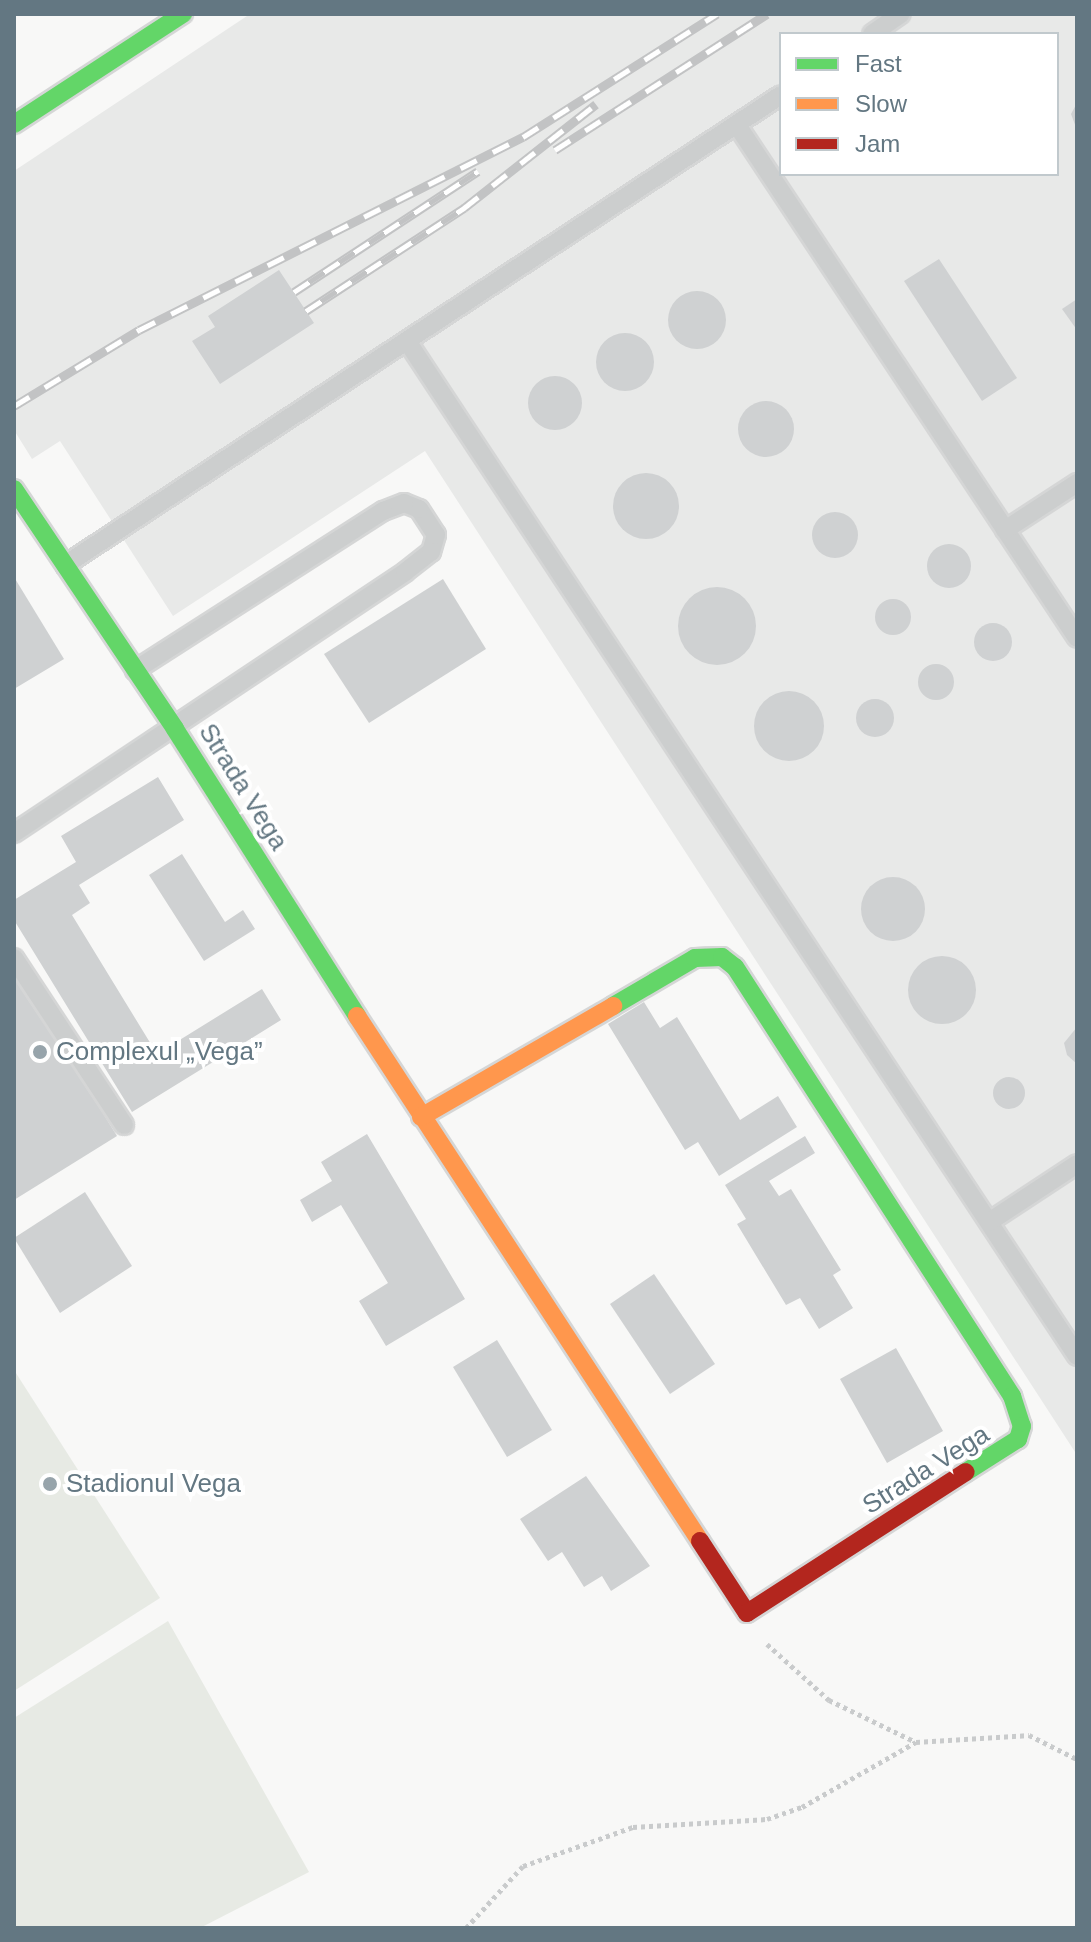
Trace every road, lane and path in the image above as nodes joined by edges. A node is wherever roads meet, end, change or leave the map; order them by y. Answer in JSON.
{"nodes":[{"id":1,"x":183,"y":14,"type":"edge"},
{"id":2,"x":901,"y":14,"type":"edge"},
{"id":3,"x":875,"y":32,"type":"edge"},
{"id":4,"x":779,"y":96,"type":"edge"},
{"id":5,"x":14,"y":124,"type":"edge"},
{"id":6,"x":737,"y":125,"type":"junction"},
{"id":7,"x":407,"y":341,"type":"junction"},
{"id":8,"x":1077,"y":483,"type":"edge"},
{"id":9,"x":14,"y":489,"type":"edge"},
{"id":10,"x":1005,"y":530,"type":"junction"},
{"id":11,"x":65,"y":565,"type":"junction"},
{"id":12,"x":1077,"y":638,"type":"edge"},
{"id":13,"x":135,"y":670,"type":"junction"},
{"id":14,"x":175,"y":729,"type":"junction"},
{"id":15,"x":14,"y":833,"type":"edge"},
{"id":16,"x":14,"y":958,"type":"edge"},
{"id":17,"x":421,"y":1117,"type":"junction"},
{"id":18,"x":124,"y":1125,"type":"dead end"},
{"id":19,"x":1077,"y":1164,"type":"edge"},
{"id":20,"x":989,"y":1222,"type":"junction"},
{"id":21,"x":1077,"y":1356,"type":"edge"},
{"id":22,"x":747,"y":1613,"type":"junction"},
{"id":23,"x":916,"y":1742,"type":"junction"},
{"id":24,"x":1077,"y":1759,"type":"edge"},
{"id":25,"x":466,"y":1928,"type":"edge"}],
"edges":[{"from":1,"to":5,"type":"street"},
{"from":2,"to":3,"type":"lane"},
{"from":4,"to":6,"type":"lane"},
{"from":6,"to":7,"type":"lane"},
{"from":6,"to":10,"type":"lane"},
{"from":7,"to":11,"type":"lane"},
{"from":7,"to":20,"type":"lane"},
{"from":8,"to":10,"type":"lane"},
{"from":9,"to":11,"type":"street","name":"Strada Vega"},
{"from":10,"to":12,"type":"lane"},
{"from":11,"to":13,"type":"street","name":"Strada Vega"},
{"from":13,"to":14,"type":"street","name":"Strada Vega"},
{"from":13,"to":14,"type":"lane"},
{"from":14,"to":15,"type":"lane"},
{"from":14,"to":17,"type":"street","name":"Strada Vega"},
{"from":16,"to":18,"type":"lane"},
{"from":17,"to":22,"type":"street","name":"Strada Vega"},
{"from":17,"to":22,"type":"street","name":"Strada Vega"},
{"from":19,"to":20,"type":"lane"},
{"from":20,"to":21,"type":"lane"},
{"from":22,"to":23,"type":"path"},
{"from":23,"to":24,"type":"path"},
{"from":23,"to":25,"type":"path"}]}
